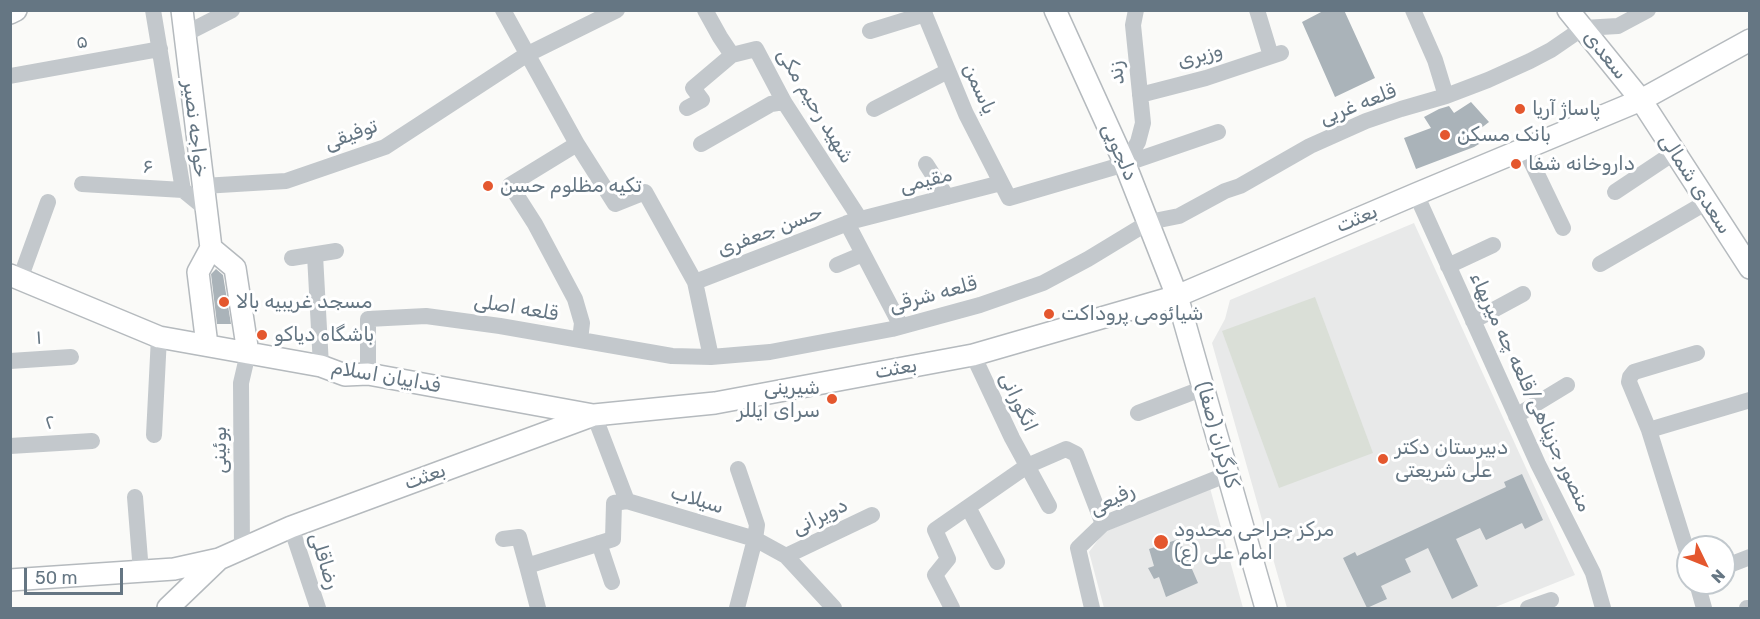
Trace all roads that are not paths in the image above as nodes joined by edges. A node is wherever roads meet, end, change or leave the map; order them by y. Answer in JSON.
{"nodes":[{"id":1,"x":16,"y":10,"type":"edge"},
{"id":2,"x":153,"y":10,"type":"edge"},
{"id":3,"x":182,"y":10,"type":"edge"},
{"id":4,"x":232,"y":10,"type":"edge"},
{"id":5,"x":502,"y":10,"type":"edge"},
{"id":6,"x":617,"y":10,"type":"edge"},
{"id":7,"x":705,"y":10,"type":"edge"},
{"id":8,"x":1055,"y":10,"type":"edge"},
{"id":9,"x":1136,"y":10,"type":"edge"},
{"id":10,"x":1257,"y":10,"type":"edge"},
{"id":11,"x":1568,"y":10,"type":"edge"},
{"id":12,"x":1648,"y":10,"type":"edge"},
{"id":13,"x":924,"y":12,"type":"edge"},
{"id":14,"x":10,"y":13,"type":"edge"},
{"id":15,"x":1418,"y":13,"type":"edge"},
{"id":16,"x":1583,"y":28,"type":"junction"},
{"id":17,"x":870,"y":31,"type":"dead end"},
{"id":18,"x":183,"y":35,"type":"junction"},
{"id":19,"x":1749,"y":43,"type":"edge"},
{"id":20,"x":160,"y":49,"type":"junction"},
{"id":21,"x":526,"y":55,"type":"junction"},
{"id":22,"x":732,"y":55,"type":"junction"},
{"id":23,"x":948,"y":71,"type":"junction"},
{"id":24,"x":10,"y":76,"type":"edge"},
{"id":25,"x":1140,"y":95,"type":"junction"},
{"id":26,"x":1446,"y":96,"type":"junction"},
{"id":27,"x":1641,"y":100,"type":"junction"},
{"id":28,"x":784,"y":102,"type":"junction"},
{"id":29,"x":687,"y":108,"type":"dead end"},
{"id":30,"x":874,"y":109,"type":"dead end"},
{"id":31,"x":1218,"y":132,"type":"dead end"},
{"id":32,"x":577,"y":144,"type":"junction"},
{"id":33,"x":701,"y":144,"type":"dead end"},
{"id":34,"x":1525,"y":148,"type":"junction"},
{"id":35,"x":1675,"y":152,"type":"junction"},
{"id":36,"x":1125,"y":164,"type":"junction"},
{"id":37,"x":926,"y":165,"type":"dead end"},
{"id":38,"x":1001,"y":183,"type":"junction"},
{"id":39,"x":81,"y":184,"type":"dead end"},
{"id":40,"x":193,"y":188,"type":"junction"},
{"id":41,"x":1615,"y":192,"type":"dead end"},
{"id":42,"x":1416,"y":194,"type":"junction"},
{"id":43,"x":947,"y":197,"type":"junction"},
{"id":44,"x":48,"y":202,"type":"dead end"},
{"id":45,"x":1707,"y":202,"type":"junction"},
{"id":46,"x":854,"y":221,"type":"junction"},
{"id":47,"x":1149,"y":222,"type":"junction"},
{"id":48,"x":1563,"y":228,"type":"dead end"},
{"id":49,"x":1493,"y":245,"type":"dead end"},
{"id":50,"x":211,"y":248,"type":"junction"},
{"id":51,"x":336,"y":251,"type":"dead end"},
{"id":52,"x":863,"y":254,"type":"junction"},
{"id":53,"x":315,"y":255,"type":"junction"},
{"id":54,"x":292,"y":258,"type":"dead end"},
{"id":55,"x":1600,"y":264,"type":"dead end"},
{"id":56,"x":837,"y":265,"type":"dead end"},
{"id":57,"x":1448,"y":266,"type":"junction"},
{"id":58,"x":1749,"y":268,"type":"edge"},
{"id":59,"x":15,"y":277,"type":"edge"},
{"id":60,"x":695,"y":282,"type":"junction"},
{"id":61,"x":1523,"y":294,"type":"dead end"},
{"id":62,"x":1177,"y":296,"type":"junction"},
{"id":63,"x":1473,"y":321,"type":"junction"},
{"id":64,"x":901,"y":326,"type":"junction"},
{"id":65,"x":159,"y":337,"type":"junction"},
{"id":66,"x":580,"y":340,"type":"junction"},
{"id":67,"x":207,"y":345,"type":"junction"},
{"id":68,"x":248,"y":353,"type":"junction"},
{"id":69,"x":1697,"y":353,"type":"dead end"},
{"id":70,"x":973,"y":355,"type":"junction"},
{"id":71,"x":71,"y":357,"type":"dead end"},
{"id":72,"x":711,"y":357,"type":"junction"},
{"id":73,"x":10,"y":361,"type":"edge"},
{"id":74,"x":321,"y":366,"type":"junction"},
{"id":75,"x":368,"y":374,"type":"junction"},
{"id":76,"x":1567,"y":385,"type":"dead end"},
{"id":77,"x":1204,"y":388,"type":"junction"},
{"id":78,"x":1749,"y":400,"type":"edge"},
{"id":79,"x":1138,"y":413,"type":"dead end"},
{"id":80,"x":594,"y":415,"type":"junction"},
{"id":81,"x":1516,"y":416,"type":"junction"},
{"id":82,"x":1649,"y":430,"type":"junction"},
{"id":83,"x":154,"y":435,"type":"dead end"},
{"id":84,"x":92,"y":441,"type":"dead end"},
{"id":85,"x":10,"y":446,"type":"edge"},
{"id":86,"x":1027,"y":466,"type":"junction"},
{"id":87,"x":738,"y":469,"type":"dead end"},
{"id":88,"x":1228,"y":474,"type":"junction"},
{"id":89,"x":135,"y":497,"type":"dead end"},
{"id":90,"x":627,"y":501,"type":"junction"},
{"id":91,"x":1049,"y":506,"type":"dead end"},
{"id":92,"x":968,"y":507,"type":"junction"},
{"id":93,"x":872,"y":515,"type":"dead end"},
{"id":94,"x":1103,"y":524,"type":"junction"},
{"id":95,"x":291,"y":527,"type":"junction"},
{"id":96,"x":1682,"y":535,"type":"edge"},
{"id":97,"x":503,"y":539,"type":"dead end"},
{"id":98,"x":756,"y":539,"type":"junction"},
{"id":99,"x":599,"y":543,"type":"junction"},
{"id":100,"x":242,"y":549,"type":"junction"},
{"id":101,"x":786,"y":556,"type":"junction"},
{"id":102,"x":219,"y":559,"type":"junction"},
{"id":103,"x":997,"y":562,"type":"dead end"},
{"id":104,"x":527,"y":566,"type":"junction"},
{"id":105,"x":141,"y":572,"type":"junction"},
{"id":106,"x":10,"y":580,"type":"edge"},
{"id":107,"x":612,"y":582,"type":"dead end"},
{"id":108,"x":1551,"y":600,"type":"dead end"},
{"id":109,"x":950,"y":608,"type":"edge"},
{"id":110,"x":168,"y":609,"type":"edge"},
{"id":111,"x":318,"y":609,"type":"edge"},
{"id":112,"x":538,"y":609,"type":"edge"},
{"id":113,"x":737,"y":609,"type":"edge"},
{"id":114,"x":834,"y":609,"type":"edge"},
{"id":115,"x":1092,"y":609,"type":"edge"},
{"id":116,"x":1266,"y":609,"type":"edge"},
{"id":117,"x":1528,"y":609,"type":"edge"},
{"id":118,"x":1603,"y":609,"type":"edge"}],
"edges":[{"from":1,"to":14,"type":"main road"},
{"from":2,"to":20,"type":"street"},
{"from":3,"to":18,"type":"main road","name":"خواجه نصیر"},
{"from":4,"to":18,"type":"street"},
{"from":5,"to":21,"type":"street"},
{"from":6,"to":21,"type":"street","name":"توفیقی"},
{"from":7,"to":22,"type":"street"},
{"from":8,"to":36,"type":"main road","name":"دلجویی"},
{"from":9,"to":25,"type":"street","name":"زند"},
{"from":10,"to":25,"type":"street","name":"وزیری"},
{"from":11,"to":16,"type":"main road","name":"سعدی"},
{"from":12,"to":16,"type":"street"},
{"from":13,"to":17,"type":"street"},
{"from":13,"to":23,"type":"street","name":"یاسمن"},
{"from":15,"to":26,"type":"street"},
{"from":16,"to":26,"type":"street","name":"قلعه غربی"},
{"from":16,"to":27,"type":"main road","name":"سعدی"},
{"from":18,"to":40,"type":"main road","name":"خواجه نصیر"},
{"from":19,"to":27,"type":"main road","name":"بعثت"},
{"from":20,"to":24,"type":"street","name":"۵"},
{"from":20,"to":40,"type":"street"},
{"from":21,"to":32,"type":"street"},
{"from":21,"to":40,"type":"street","name":"توفیقی"},
{"from":22,"to":28,"type":"street","name":"شهید رحیم مکی"},
{"from":22,"to":29,"type":"street"},
{"from":23,"to":30,"type":"street"},
{"from":23,"to":38,"type":"street","name":"یاسمن"},
{"from":25,"to":36,"type":"street","name":"زند"},
{"from":26,"to":47,"type":"street","name":"قلعه غربی"},
{"from":27,"to":34,"type":"main road","name":"بعثت"},
{"from":27,"to":35,"type":"main road","name":"سعدی شمالی"},
{"from":28,"to":33,"type":"street"},
{"from":28,"to":46,"type":"street","name":"شهید رحیم مکی"},
{"from":31,"to":36,"type":"street"},
{"from":32,"to":60,"type":"street"},
{"from":32,"to":66,"type":"street"},
{"from":34,"to":42,"type":"main road","name":"بعثت"},
{"from":34,"to":48,"type":"street"},
{"from":35,"to":41,"type":"street"},
{"from":35,"to":45,"type":"main road","name":"سعدی شمالی"},
{"from":36,"to":38,"type":"street"},
{"from":36,"to":47,"type":"main road","name":"دلجویی"},
{"from":37,"to":43,"type":"street"},
{"from":38,"to":43,"type":"street","name":"مقیمی"},
{"from":39,"to":40,"type":"street","name":"۶"},
{"from":40,"to":50,"type":"main road","name":"خواجه نصیر"},
{"from":42,"to":57,"type":"street","name":"منصور جزپناهی/قلعه چه میربهاء"},
{"from":42,"to":62,"type":"main road","name":"بعثت"},
{"from":43,"to":46,"type":"street","name":"مقیمی"},
{"from":44,"to":59,"type":"street"},
{"from":45,"to":55,"type":"street"},
{"from":45,"to":58,"type":"main road","name":"سعدی شمالی"},
{"from":46,"to":52,"type":"street","name":"شهید رحیم مکی"},
{"from":46,"to":60,"type":"street","name":"حسن جعفری"},
{"from":47,"to":62,"type":"main road","name":"دلجویی"},
{"from":47,"to":64,"type":"street","name":"قلعه شرقی"},
{"from":49,"to":57,"type":"street"},
{"from":50,"to":67,"type":"main road"},
{"from":50,"to":68,"type":"main road"},
{"from":51,"to":53,"type":"street"},
{"from":52,"to":56,"type":"street"},
{"from":52,"to":64,"type":"street","name":"شهید رحیم مکی"},
{"from":53,"to":54,"type":"street"},
{"from":53,"to":74,"type":"street"},
{"from":57,"to":63,"type":"street","name":"منصور جزپناهی/قلعه چه میربهاء"},
{"from":59,"to":65,"type":"main road","name":"فداییان اسلام"},
{"from":60,"to":72,"type":"street"},
{"from":61,"to":63,"type":"street"},
{"from":62,"to":70,"type":"main road","name":"بعثت"},
{"from":62,"to":77,"type":"main road","name":"کارگران (صفا)"},
{"from":63,"to":81,"type":"street","name":"منصور جزپناهی/قلعه چه میربهاء"},
{"from":64,"to":72,"type":"street","name":"قلعه شرقی"},
{"from":65,"to":67,"type":"main road","name":"فداییان اسلام"},
{"from":65,"to":83,"type":"street"},
{"from":66,"to":72,"type":"street","name":"قلعه اصلی"},
{"from":66,"to":75,"type":"street","name":"قلعه اصلی"},
{"from":67,"to":68,"type":"main road","name":"فداییان اسلام"},
{"from":68,"to":74,"type":"main road","name":"فداییان اسلام"},
{"from":68,"to":100,"type":"street","name":"بوئینی"},
{"from":69,"to":82,"type":"street"},
{"from":70,"to":80,"type":"main road","name":"بعثت"},
{"from":70,"to":86,"type":"street","name":"انگورانی"},
{"from":71,"to":73,"type":"street","name":"۱"},
{"from":74,"to":75,"type":"main road","name":"فداییان اسلام"},
{"from":75,"to":80,"type":"main road","name":"فداییان اسلام"},
{"from":76,"to":81,"type":"street"},
{"from":77,"to":79,"type":"street"},
{"from":77,"to":88,"type":"main road","name":"کارگران (صفا)"},
{"from":78,"to":82,"type":"street"},
{"from":80,"to":90,"type":"street"},
{"from":80,"to":95,"type":"main road","name":"بعثت"},
{"from":81,"to":118,"type":"street","name":"منصور جزپناهی/قلعه چه میربهاء"},
{"from":82,"to":96,"type":"street"},
{"from":84,"to":85,"type":"street","name":"۲"},
{"from":86,"to":91,"type":"street","name":"انگورانی"},
{"from":86,"to":92,"type":"street"},
{"from":86,"to":94,"type":"street"},
{"from":87,"to":98,"type":"street"},
{"from":88,"to":94,"type":"street","name":"رفیعی"},
{"from":88,"to":116,"type":"main road","name":"کارگران (صفا)"},
{"from":89,"to":105,"type":"street"},
{"from":90,"to":98,"type":"street","name":"سیلاب"},
{"from":90,"to":99,"type":"street"},
{"from":92,"to":103,"type":"street"},
{"from":92,"to":109,"type":"street"},
{"from":93,"to":101,"type":"street","name":"دویرانی"},
{"from":94,"to":115,"type":"street","name":"رفیعی"},
{"from":95,"to":100,"type":"main road","name":"بعثت"},
{"from":95,"to":111,"type":"street","name":"رضاقلی"},
{"from":97,"to":104,"type":"street"},
{"from":98,"to":101,"type":"street","name":"سیلاب"},
{"from":98,"to":113,"type":"street"},
{"from":99,"to":104,"type":"street"},
{"from":99,"to":107,"type":"street"},
{"from":100,"to":102,"type":"main road","name":"بعثت"},
{"from":101,"to":114,"type":"street","name":"سیلاب"},
{"from":102,"to":105,"type":"main road","name":"بعثت"},
{"from":102,"to":110,"type":"main road"},
{"from":104,"to":112,"type":"street"},
{"from":105,"to":106,"type":"main road","name":"بعثت"},
{"from":108,"to":117,"type":"street"}]}
